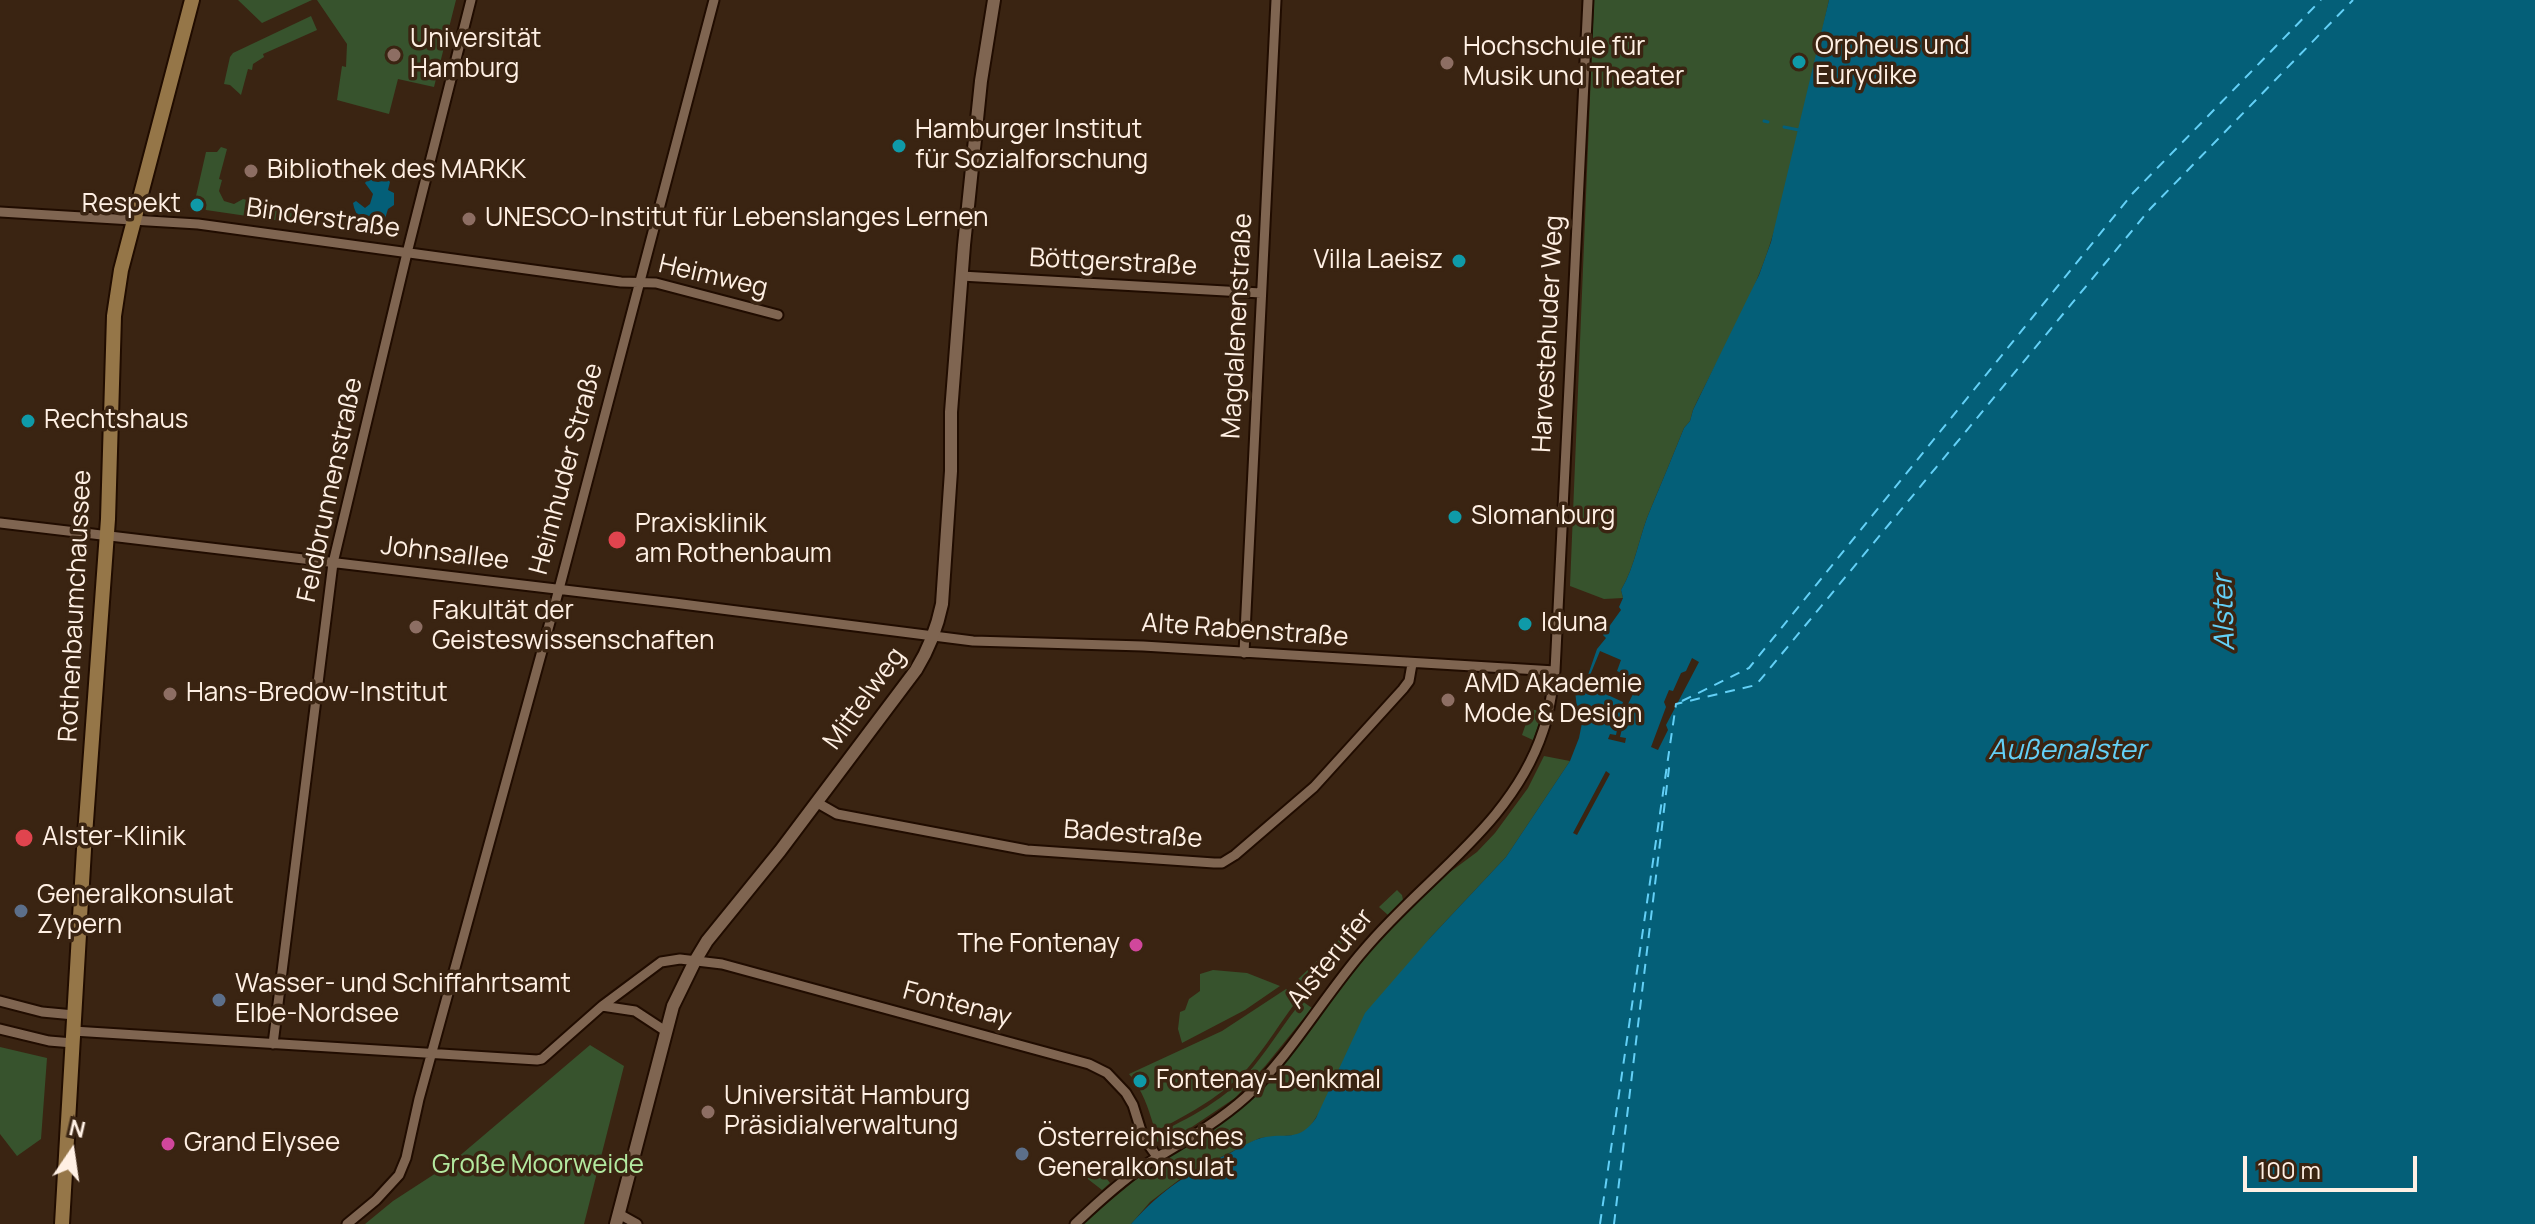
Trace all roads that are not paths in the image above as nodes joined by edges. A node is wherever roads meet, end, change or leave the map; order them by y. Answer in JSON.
{"nodes":[{"id":1,"x":192,"y":0,"type":"edge"},
{"id":2,"x":471,"y":0,"type":"edge"},
{"id":3,"x":714,"y":0,"type":"edge"},
{"id":4,"x":994,"y":0,"type":"edge"},
{"id":5,"x":1276,"y":0,"type":"edge"},
{"id":6,"x":1588,"y":0,"type":"edge"},
{"id":7,"x":0,"y":212,"type":"edge"},
{"id":8,"x":134,"y":219,"type":"junction"},
{"id":9,"x":407,"y":253,"type":"junction"},
{"id":10,"x":961,"y":276,"type":"junction"},
{"id":11,"x":638,"y":283,"type":"junction"},
{"id":12,"x":1261,"y":293,"type":"junction"},
{"id":13,"x":778,"y":315,"type":"dead end"},
{"id":14,"x":0,"y":523,"type":"edge"},
{"id":15,"x":107,"y":536,"type":"junction"},
{"id":16,"x":333,"y":563,"type":"junction"},
{"id":17,"x":559,"y":589,"type":"junction"},
{"id":18,"x":933,"y":636,"type":"junction"},
{"id":19,"x":1244,"y":653,"type":"junction"},
{"id":20,"x":1412,"y":664,"type":"junction"},
{"id":21,"x":1555,"y":671,"type":"junction"},
{"id":22,"x":816,"y":802,"type":"junction"},
{"id":23,"x":695,"y":961,"type":"junction"},
{"id":24,"x":0,"y":1001,"type":"edge"},
{"id":25,"x":602,"y":1006,"type":"junction"},
{"id":26,"x":74,"y":1015,"type":"junction"},
{"id":27,"x":0,"y":1029,"type":"edge"},
{"id":28,"x":667,"y":1032,"type":"junction"},
{"id":29,"x":73,"y":1037,"type":"junction"},
{"id":30,"x":273,"y":1044,"type":"junction"},
{"id":31,"x":432,"y":1055,"type":"junction"},
{"id":32,"x":1158,"y":1158,"type":"junction"},
{"id":33,"x":618,"y":1219,"type":"edge"},
{"id":34,"x":62,"y":1224,"type":"edge"},
{"id":35,"x":347,"y":1224,"type":"edge"},
{"id":36,"x":637,"y":1224,"type":"edge"},
{"id":37,"x":1075,"y":1224,"type":"edge"}],
"edges":[{"from":1,"to":8,"type":"main road","name":"Rothenbaumchaussee"},
{"from":2,"to":9,"type":"street","name":"Feldbrunnenstraße"},
{"from":3,"to":11,"type":"street","name":"Heimhuder Straße"},
{"from":4,"to":10,"type":"street","name":"Mittelweg"},
{"from":5,"to":12,"type":"street","name":"Magdalenenstraße"},
{"from":6,"to":21,"type":"street","name":"Harvestehuder Weg"},
{"from":7,"to":8,"type":"street","name":"Binderstraße"},
{"from":8,"to":9,"type":"street","name":"Binderstraße"},
{"from":8,"to":15,"type":"main road","name":"Rothenbaumchaussee"},
{"from":9,"to":11,"type":"street","name":"Binderstraße"},
{"from":9,"to":16,"type":"street","name":"Feldbrunnenstraße"},
{"from":10,"to":12,"type":"street","name":"Böttgerstraße"},
{"from":10,"to":18,"type":"street","name":"Mittelweg"},
{"from":11,"to":13,"type":"street","name":"Heimweg"},
{"from":11,"to":17,"type":"street","name":"Heimhuder Straße"},
{"from":12,"to":19,"type":"street","name":"Magdalenenstraße"},
{"from":14,"to":15,"type":"street","name":"Johnsallee"},
{"from":15,"to":16,"type":"street","name":"Johnsallee"},
{"from":15,"to":26,"type":"main road","name":"Rothenbaumchaussee"},
{"from":16,"to":17,"type":"street","name":"Johnsallee"},
{"from":16,"to":30,"type":"street","name":"Feldbrunnenstraße"},
{"from":17,"to":18,"type":"street","name":"Johnsallee"},
{"from":17,"to":31,"type":"street","name":"Heimhuder Straße"},
{"from":18,"to":19,"type":"street","name":"Alte Rabenstraße"},
{"from":18,"to":22,"type":"street","name":"Mittelweg"},
{"from":19,"to":20,"type":"street","name":"Alte Rabenstraße"},
{"from":20,"to":21,"type":"street","name":"Alte Rabenstraße"},
{"from":20,"to":22,"type":"street","name":"Badestraße"},
{"from":21,"to":32,"type":"street","name":"Alsterufer"},
{"from":22,"to":23,"type":"street","name":"Mittelweg"},
{"from":23,"to":25,"type":"street","name":"Fontenay"},
{"from":23,"to":28,"type":"street","name":"Mittelweg"},
{"from":23,"to":32,"type":"street","name":"Fontenay"},
{"from":24,"to":26,"type":"street"},
{"from":25,"to":28,"type":"street"},
{"from":25,"to":31,"type":"street","name":"Fontenay"},
{"from":26,"to":29,"type":"main road","name":"Rothenbaumchaussee"},
{"from":27,"to":29,"type":"street"},
{"from":28,"to":33,"type":"street","name":"Mittelweg"},
{"from":29,"to":30,"type":"street"},
{"from":29,"to":34,"type":"main road","name":"Rothenbaumchaussee"},
{"from":30,"to":31,"type":"street"},
{"from":31,"to":35,"type":"street","name":"Heimhuder Straße"},
{"from":32,"to":37,"type":"street","name":"Alsterufer"},
{"from":33,"to":36,"type":"street"}]}
